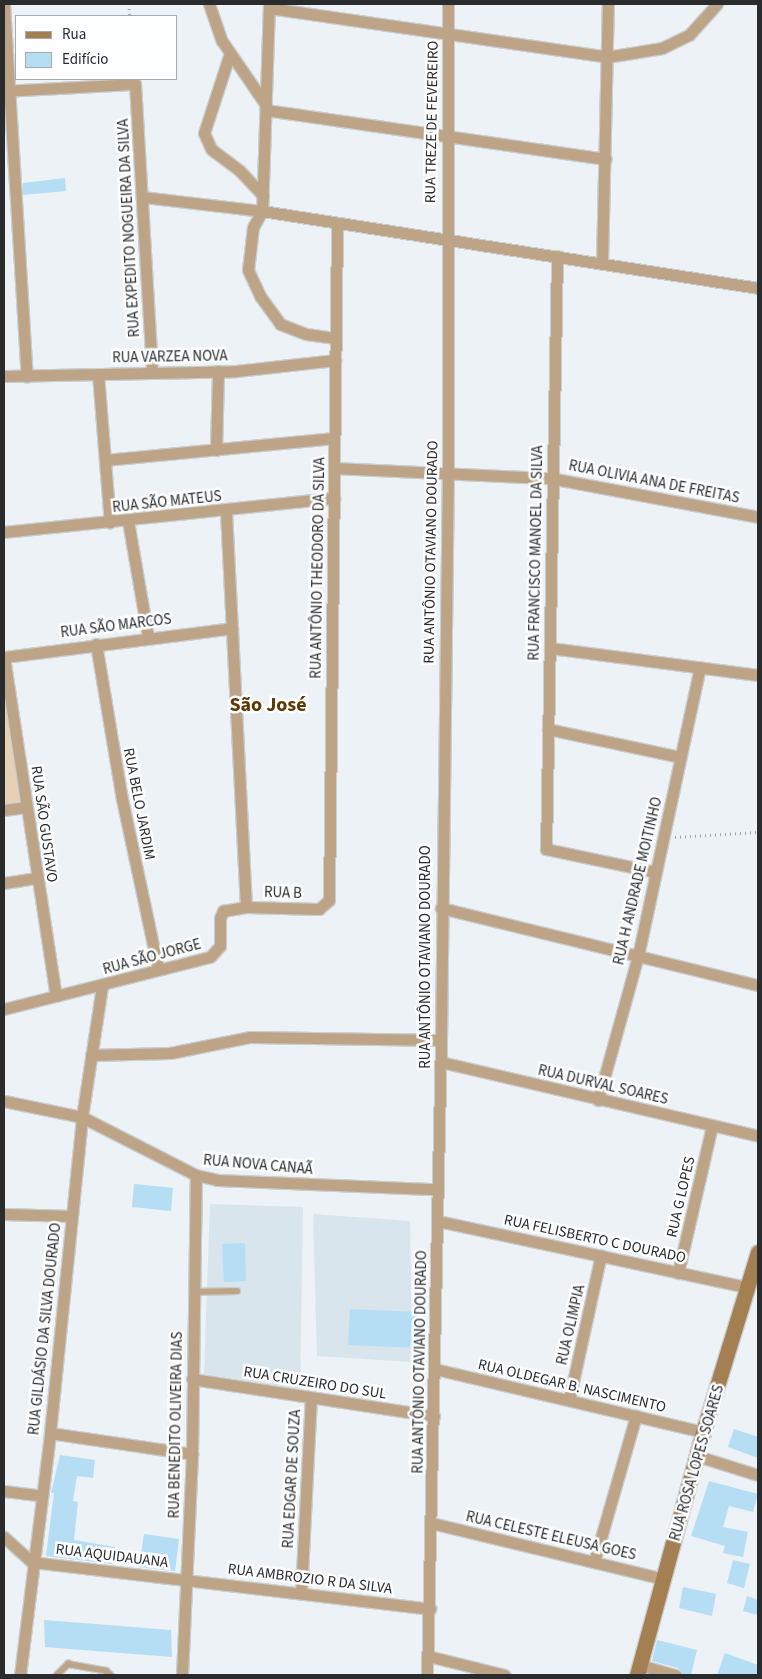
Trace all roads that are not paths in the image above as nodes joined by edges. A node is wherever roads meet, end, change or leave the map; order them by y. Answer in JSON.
{"nodes":[{"id":1,"x":4,"y":4,"type":"edge"},
{"id":2,"x":209,"y":4,"type":"edge"},
{"id":3,"x":448,"y":4,"type":"edge"},
{"id":4,"x":608,"y":4,"type":"edge"},
{"id":5,"x":717,"y":4,"type":"edge"},
{"id":6,"x":269,"y":6,"type":"edge"},
{"id":7,"x":448,"y":34,"type":"junction"},
{"id":8,"x":230,"y":53,"type":"junction"},
{"id":9,"x":607,"y":57,"type":"junction"},
{"id":10,"x":7,"y":90,"type":"edge"},
{"id":11,"x":266,"y":108,"type":"junction"},
{"id":12,"x":446,"y":136,"type":"junction"},
{"id":13,"x":605,"y":159,"type":"junction"},
{"id":14,"x":263,"y":196,"type":"junction"},
{"id":15,"x":143,"y":197,"type":"junction"},
{"id":16,"x":262,"y":211,"type":"junction"},
{"id":17,"x":337,"y":223,"type":"junction"},
{"id":18,"x":446,"y":240,"type":"junction"},
{"id":19,"x":557,"y":256,"type":"junction"},
{"id":20,"x":602,"y":263,"type":"junction"},
{"id":21,"x":758,"y":288,"type":"edge"},
{"id":22,"x":336,"y":338,"type":"junction"},
{"id":23,"x":335,"y":360,"type":"junction"},
{"id":24,"x":152,"y":371,"type":"junction"},
{"id":25,"x":218,"y":371,"type":"junction"},
{"id":26,"x":98,"y":374,"type":"junction"},
{"id":27,"x":4,"y":376,"type":"edge"},
{"id":28,"x":27,"y":376,"type":"junction"},
{"id":29,"x":334,"y":438,"type":"junction"},
{"id":30,"x":216,"y":450,"type":"junction"},
{"id":31,"x":105,"y":460,"type":"junction"},
{"id":32,"x":334,"y":468,"type":"junction"},
{"id":33,"x":448,"y":473,"type":"junction"},
{"id":34,"x":553,"y":478,"type":"junction"},
{"id":35,"x":334,"y":498,"type":"junction"},
{"id":36,"x":226,"y":510,"type":"junction"},
{"id":37,"x":758,"y":517,"type":"edge"},
{"id":38,"x":128,"y":521,"type":"junction"},
{"id":39,"x":110,"y":523,"type":"junction"},
{"id":40,"x":4,"y":532,"type":"edge"},
{"id":41,"x":232,"y":628,"type":"junction"},
{"id":42,"x":148,"y":637,"type":"junction"},
{"id":43,"x":96,"y":644,"type":"junction"},
{"id":44,"x":550,"y":648,"type":"junction"},
{"id":45,"x":4,"y":657,"type":"edge"},
{"id":46,"x":700,"y":668,"type":"junction"},
{"id":47,"x":758,"y":675,"type":"edge"},
{"id":48,"x":548,"y":729,"type":"junction"},
{"id":49,"x":680,"y":758,"type":"junction"},
{"id":50,"x":26,"y":807,"type":"junction"},
{"id":51,"x":4,"y":810,"type":"edge"},
{"id":52,"x":656,"y":872,"type":"junction"},
{"id":53,"x":36,"y":878,"type":"junction"},
{"id":54,"x":4,"y":883,"type":"edge"},
{"id":55,"x":246,"y":907,"type":"junction"},
{"id":56,"x":441,"y":908,"type":"junction"},
{"id":57,"x":319,"y":909,"type":"joint"},
{"id":58,"x":638,"y":956,"type":"junction"},
{"id":59,"x":158,"y":968,"type":"junction"},
{"id":60,"x":758,"y":984,"type":"edge"},
{"id":61,"x":102,"y":986,"type":"junction"},
{"id":62,"x":56,"y":996,"type":"junction"},
{"id":63,"x":4,"y":1009,"type":"edge"},
{"id":64,"x":441,"y":1040,"type":"junction"},
{"id":65,"x":91,"y":1055,"type":"junction"},
{"id":66,"x":441,"y":1062,"type":"junction"},
{"id":67,"x":598,"y":1100,"type":"junction"},
{"id":68,"x":4,"y":1101,"type":"edge"},
{"id":69,"x":82,"y":1117,"type":"junction"},
{"id":70,"x":712,"y":1126,"type":"junction"},
{"id":71,"x":758,"y":1136,"type":"edge"},
{"id":72,"x":196,"y":1175,"type":"junction"},
{"id":73,"x":436,"y":1189,"type":"junction"},
{"id":74,"x":4,"y":1214,"type":"edge"},
{"id":75,"x":72,"y":1216,"type":"junction"},
{"id":76,"x":438,"y":1221,"type":"junction"},
{"id":77,"x":758,"y":1252,"type":"edge"},
{"id":78,"x":601,"y":1255,"type":"junction"},
{"id":79,"x":678,"y":1273,"type":"junction"},
{"id":80,"x":746,"y":1287,"type":"junction"},
{"id":81,"x":237,"y":1291,"type":"dead end"},
{"id":82,"x":194,"y":1292,"type":"junction"},
{"id":83,"x":435,"y":1369,"type":"junction"},
{"id":84,"x":192,"y":1380,"type":"junction"},
{"id":85,"x":311,"y":1398,"type":"junction"},
{"id":86,"x":568,"y":1400,"type":"junction"},
{"id":87,"x":434,"y":1416,"type":"junction"},
{"id":88,"x":636,"y":1416,"type":"junction"},
{"id":89,"x":703,"y":1432,"type":"junction"},
{"id":90,"x":50,"y":1433,"type":"junction"},
{"id":91,"x":192,"y":1454,"type":"junction"},
{"id":92,"x":697,"y":1456,"type":"junction"},
{"id":93,"x":758,"y":1475,"type":"edge"},
{"id":94,"x":4,"y":1491,"type":"edge"},
{"id":95,"x":42,"y":1496,"type":"junction"},
{"id":96,"x":431,"y":1523,"type":"junction"},
{"id":97,"x":4,"y":1537,"type":"edge"},
{"id":98,"x":32,"y":1562,"type":"junction"},
{"id":99,"x":594,"y":1562,"type":"junction"},
{"id":100,"x":664,"y":1579,"type":"junction"},
{"id":101,"x":188,"y":1580,"type":"junction"},
{"id":102,"x":302,"y":1593,"type":"junction"},
{"id":103,"x":430,"y":1609,"type":"junction"},
{"id":104,"x":428,"y":1656,"type":"junction"},
{"id":105,"x":638,"y":1670,"type":"edge"},
{"id":106,"x":20,"y":1675,"type":"edge"},
{"id":107,"x":57,"y":1675,"type":"edge"},
{"id":108,"x":111,"y":1675,"type":"edge"},
{"id":109,"x":182,"y":1675,"type":"edge"},
{"id":110,"x":428,"y":1675,"type":"edge"},
{"id":111,"x":505,"y":1675,"type":"edge"},
{"id":112,"x":676,"y":1675,"type":"edge"}],
"edges":[{"from":1,"to":10,"type":"street"},
{"from":2,"to":8,"type":"street"},
{"from":3,"to":7,"type":"street","name":"RUA TREZE DE FEVEREIRO"},
{"from":4,"to":9,"type":"street"},
{"from":5,"to":9,"type":"street"},
{"from":6,"to":7,"type":"street"},
{"from":6,"to":11,"type":"street"},
{"from":7,"to":9,"type":"street"},
{"from":7,"to":12,"type":"street","name":"RUA TREZE DE FEVEREIRO"},
{"from":8,"to":11,"type":"street"},
{"from":8,"to":14,"type":"street"},
{"from":9,"to":13,"type":"street"},
{"from":10,"to":15,"type":"street","name":"RUA EXPEDITO NOGUEIRA DA SILVA"},
{"from":10,"to":28,"type":"street"},
{"from":11,"to":12,"type":"street"},
{"from":11,"to":14,"type":"street"},
{"from":12,"to":13,"type":"street"},
{"from":12,"to":18,"type":"street","name":"RUA TREZE DE FEVEREIRO"},
{"from":13,"to":20,"type":"street"},
{"from":14,"to":16,"type":"street"},
{"from":15,"to":16,"type":"street"},
{"from":15,"to":24,"type":"street","name":"RUA EXPEDITO NOGUEIRA DA SILVA"},
{"from":16,"to":17,"type":"street"},
{"from":16,"to":22,"type":"street"},
{"from":17,"to":18,"type":"street"},
{"from":17,"to":22,"type":"street","name":"RUA ANTÔNIO THEODORO DA SILVA"},
{"from":18,"to":19,"type":"street"},
{"from":18,"to":33,"type":"street","name":"RUA ANTÔNIO OTAVIANO DOURADO"},
{"from":19,"to":20,"type":"street"},
{"from":19,"to":34,"type":"street","name":"RUA FRANCISCO MANOEL DA SILVA"},
{"from":20,"to":21,"type":"street"},
{"from":22,"to":23,"type":"street","name":"RUA ANTÔNIO THEODORO DA SILVA"},
{"from":23,"to":25,"type":"street","name":"RUA VARZEA NOVA"},
{"from":23,"to":29,"type":"street","name":"RUA ANTÔNIO THEODORO DA SILVA"},
{"from":24,"to":25,"type":"street","name":"RUA VARZEA NOVA"},
{"from":24,"to":26,"type":"street","name":"RUA VARZEA NOVA"},
{"from":25,"to":30,"type":"street"},
{"from":26,"to":28,"type":"street","name":"RUA VARZEA NOVA"},
{"from":26,"to":31,"type":"street"},
{"from":27,"to":28,"type":"street","name":"RUA VARZEA NOVA"},
{"from":29,"to":30,"type":"street"},
{"from":29,"to":32,"type":"street","name":"RUA ANTÔNIO THEODORO DA SILVA"},
{"from":30,"to":31,"type":"street"},
{"from":31,"to":39,"type":"street"},
{"from":32,"to":33,"type":"street","name":"RUA OLIVIA ANA DE FREITAS"},
{"from":32,"to":35,"type":"street","name":"RUA ANTÔNIO THEODORO DA SILVA"},
{"from":33,"to":34,"type":"street","name":"RUA OLIVIA ANA DE FREITAS"},
{"from":33,"to":56,"type":"street","name":"RUA ANTÔNIO OTAVIANO DOURADO"},
{"from":34,"to":37,"type":"street","name":"RUA OLIVIA ANA DE FREITAS"},
{"from":34,"to":44,"type":"street","name":"RUA FRANCISCO MANOEL DA SILVA"},
{"from":35,"to":36,"type":"street","name":"RUA SÃO MATEUS"},
{"from":35,"to":57,"type":"street","name":"RUA ANTÔNIO THEODORO DA SILVA"},
{"from":36,"to":38,"type":"street","name":"RUA SÃO MATEUS"},
{"from":36,"to":41,"type":"street"},
{"from":38,"to":39,"type":"street","name":"RUA SÃO MATEUS"},
{"from":38,"to":42,"type":"street"},
{"from":39,"to":40,"type":"street","name":"RUA SÃO MATEUS"},
{"from":41,"to":42,"type":"street","name":"RUA SÃO MARCOS"},
{"from":41,"to":55,"type":"street"},
{"from":42,"to":43,"type":"street","name":"RUA SÃO MARCOS"},
{"from":43,"to":45,"type":"street","name":"RUA SÃO MARCOS"},
{"from":43,"to":59,"type":"street","name":"RUA BELO JARDIM"},
{"from":44,"to":46,"type":"street"},
{"from":44,"to":48,"type":"street","name":"RUA FRANCISCO MANOEL DA SILVA"},
{"from":45,"to":50,"type":"street","name":"RUA SÃO GUSTAVO"},
{"from":46,"to":47,"type":"street"},
{"from":46,"to":49,"type":"street","name":"RUA H ANDRADE MOITINHO"},
{"from":48,"to":49,"type":"street"},
{"from":48,"to":52,"type":"street","name":"RUA FRANCISCO MANOEL DA SILVA"},
{"from":49,"to":52,"type":"street","name":"RUA H ANDRADE MOITINHO"},
{"from":50,"to":51,"type":"street"},
{"from":50,"to":53,"type":"street","name":"RUA SÃO GUSTAVO"},
{"from":52,"to":58,"type":"street","name":"RUA H ANDRADE MOITINHO"},
{"from":53,"to":54,"type":"street"},
{"from":53,"to":62,"type":"street","name":"RUA SÃO GUSTAVO"},
{"from":55,"to":57,"type":"street","name":"RUA B"},
{"from":55,"to":59,"type":"street","name":"RUA SÃO JORGE"},
{"from":56,"to":58,"type":"street"},
{"from":56,"to":64,"type":"street","name":"RUA ANTÔNIO OTAVIANO DOURADO"},
{"from":58,"to":60,"type":"street"},
{"from":58,"to":67,"type":"street","name":"RUA H ANDRADE MOITINHO"},
{"from":59,"to":61,"type":"street","name":"RUA SÃO JORGE"},
{"from":61,"to":62,"type":"street","name":"RUA SÃO JORGE"},
{"from":61,"to":65,"type":"street","name":"RUA GILDÁSIO DA SILVA DOURADO"},
{"from":62,"to":63,"type":"street","name":"RUA SÃO JORGE"},
{"from":64,"to":65,"type":"street"},
{"from":64,"to":66,"type":"street","name":"RUA ANTÔNIO OTAVIANO DOURADO"},
{"from":65,"to":69,"type":"street","name":"RUA GILDÁSIO DA SILVA DOURADO"},
{"from":66,"to":67,"type":"street","name":"RUA DURVAL SOARES"},
{"from":66,"to":73,"type":"street","name":"RUA ANTÔNIO OTAVIANO DOURADO"},
{"from":67,"to":70,"type":"street","name":"RUA DURVAL SOARES"},
{"from":68,"to":69,"type":"street","name":"RUA NOVA CANAÃ"},
{"from":69,"to":72,"type":"street","name":"RUA NOVA CANAÃ"},
{"from":69,"to":75,"type":"street","name":"RUA GILDÁSIO DA SILVA DOURADO"},
{"from":70,"to":71,"type":"street","name":"RUA DURVAL SOARES"},
{"from":70,"to":79,"type":"street","name":"RUA G LOPES"},
{"from":72,"to":73,"type":"street","name":"RUA NOVA CANAÃ"},
{"from":72,"to":82,"type":"street","name":"RUA BENEDITO OLIVEIRA DIAS"},
{"from":73,"to":76,"type":"street","name":"RUA ANTÔNIO OTAVIANO DOURADO"},
{"from":74,"to":75,"type":"street"},
{"from":75,"to":90,"type":"street","name":"RUA GILDÁSIO DA SILVA DOURADO"},
{"from":76,"to":78,"type":"street","name":"RUA FELISBERTO C DOURADO"},
{"from":76,"to":83,"type":"street","name":"RUA ANTÔNIO OTAVIANO DOURADO"},
{"from":77,"to":80,"type":"street","name":"RUA ROSA LOPES SOARES"},
{"from":78,"to":79,"type":"street","name":"RUA FELISBERTO C DOURADO"},
{"from":78,"to":86,"type":"street","name":"RUA OLIMPIA"},
{"from":79,"to":80,"type":"street","name":"RUA FELISBERTO C DOURADO"},
{"from":80,"to":89,"type":"street","name":"RUA ROSA LOPES SOARES"},
{"from":81,"to":82,"type":"lane"},
{"from":82,"to":84,"type":"street","name":"RUA BENEDITO OLIVEIRA DIAS"},
{"from":83,"to":86,"type":"street","name":"RUA OLDEGAR B. NASCIMENTO"},
{"from":83,"to":87,"type":"street","name":"RUA ANTÔNIO OTAVIANO DOURADO"},
{"from":84,"to":85,"type":"street","name":"RUA CRUZEIRO DO SUL"},
{"from":84,"to":91,"type":"street","name":"RUA BENEDITO OLIVEIRA DIAS"},
{"from":85,"to":87,"type":"street","name":"RUA CRUZEIRO DO SUL"},
{"from":85,"to":102,"type":"street","name":"RUA EDGAR DE SOUZA"},
{"from":86,"to":88,"type":"street","name":"RUA OLDEGAR B. NASCIMENTO"},
{"from":87,"to":96,"type":"street","name":"RUA ANTÔNIO OTAVIANO DOURADO"},
{"from":88,"to":89,"type":"street","name":"RUA OLDEGAR B. NASCIMENTO"},
{"from":88,"to":99,"type":"street"},
{"from":89,"to":92,"type":"street","name":"RUA ROSA LOPES SOARES"},
{"from":90,"to":91,"type":"street"},
{"from":90,"to":95,"type":"street","name":"RUA GILDÁSIO DA SILVA DOURADO"},
{"from":91,"to":101,"type":"street","name":"RUA BENEDITO OLIVEIRA DIAS"},
{"from":92,"to":93,"type":"street"},
{"from":92,"to":100,"type":"street","name":"RUA ROSA LOPES SOARES"},
{"from":94,"to":95,"type":"street"},
{"from":95,"to":98,"type":"street","name":"RUA GILDÁSIO DA SILVA DOURADO"},
{"from":96,"to":99,"type":"street","name":"RUA CELESTE ELEUSA GOES"},
{"from":96,"to":103,"type":"street","name":"RUA ANTÔNIO OTAVIANO DOURADO"},
{"from":97,"to":98,"type":"street"},
{"from":98,"to":101,"type":"street","name":"RUA AQUIDAUANA"},
{"from":98,"to":106,"type":"street","name":"RUA GILDÁSIO DA SILVA DOURADO"},
{"from":99,"to":100,"type":"street","name":"RUA CELESTE ELEUSA GOES"},
{"from":100,"to":105,"type":"street","name":"RUA ROSA LOPES SOARES"},
{"from":101,"to":102,"type":"street","name":"RUA AMBROZIO R DA SILVA"},
{"from":101,"to":109,"type":"street","name":"RUA BENEDITO OLIVEIRA DIAS"},
{"from":102,"to":103,"type":"street","name":"RUA AMBROZIO R DA SILVA"},
{"from":103,"to":104,"type":"street","name":"RUA ANTÔNIO OTAVIANO DOURADO"},
{"from":104,"to":110,"type":"street","name":"RUA ANTÔNIO OTAVIANO DOURADO"},
{"from":104,"to":111,"type":"street"},
{"from":105,"to":112,"type":"street"},
{"from":107,"to":108,"type":"lane"}]}
